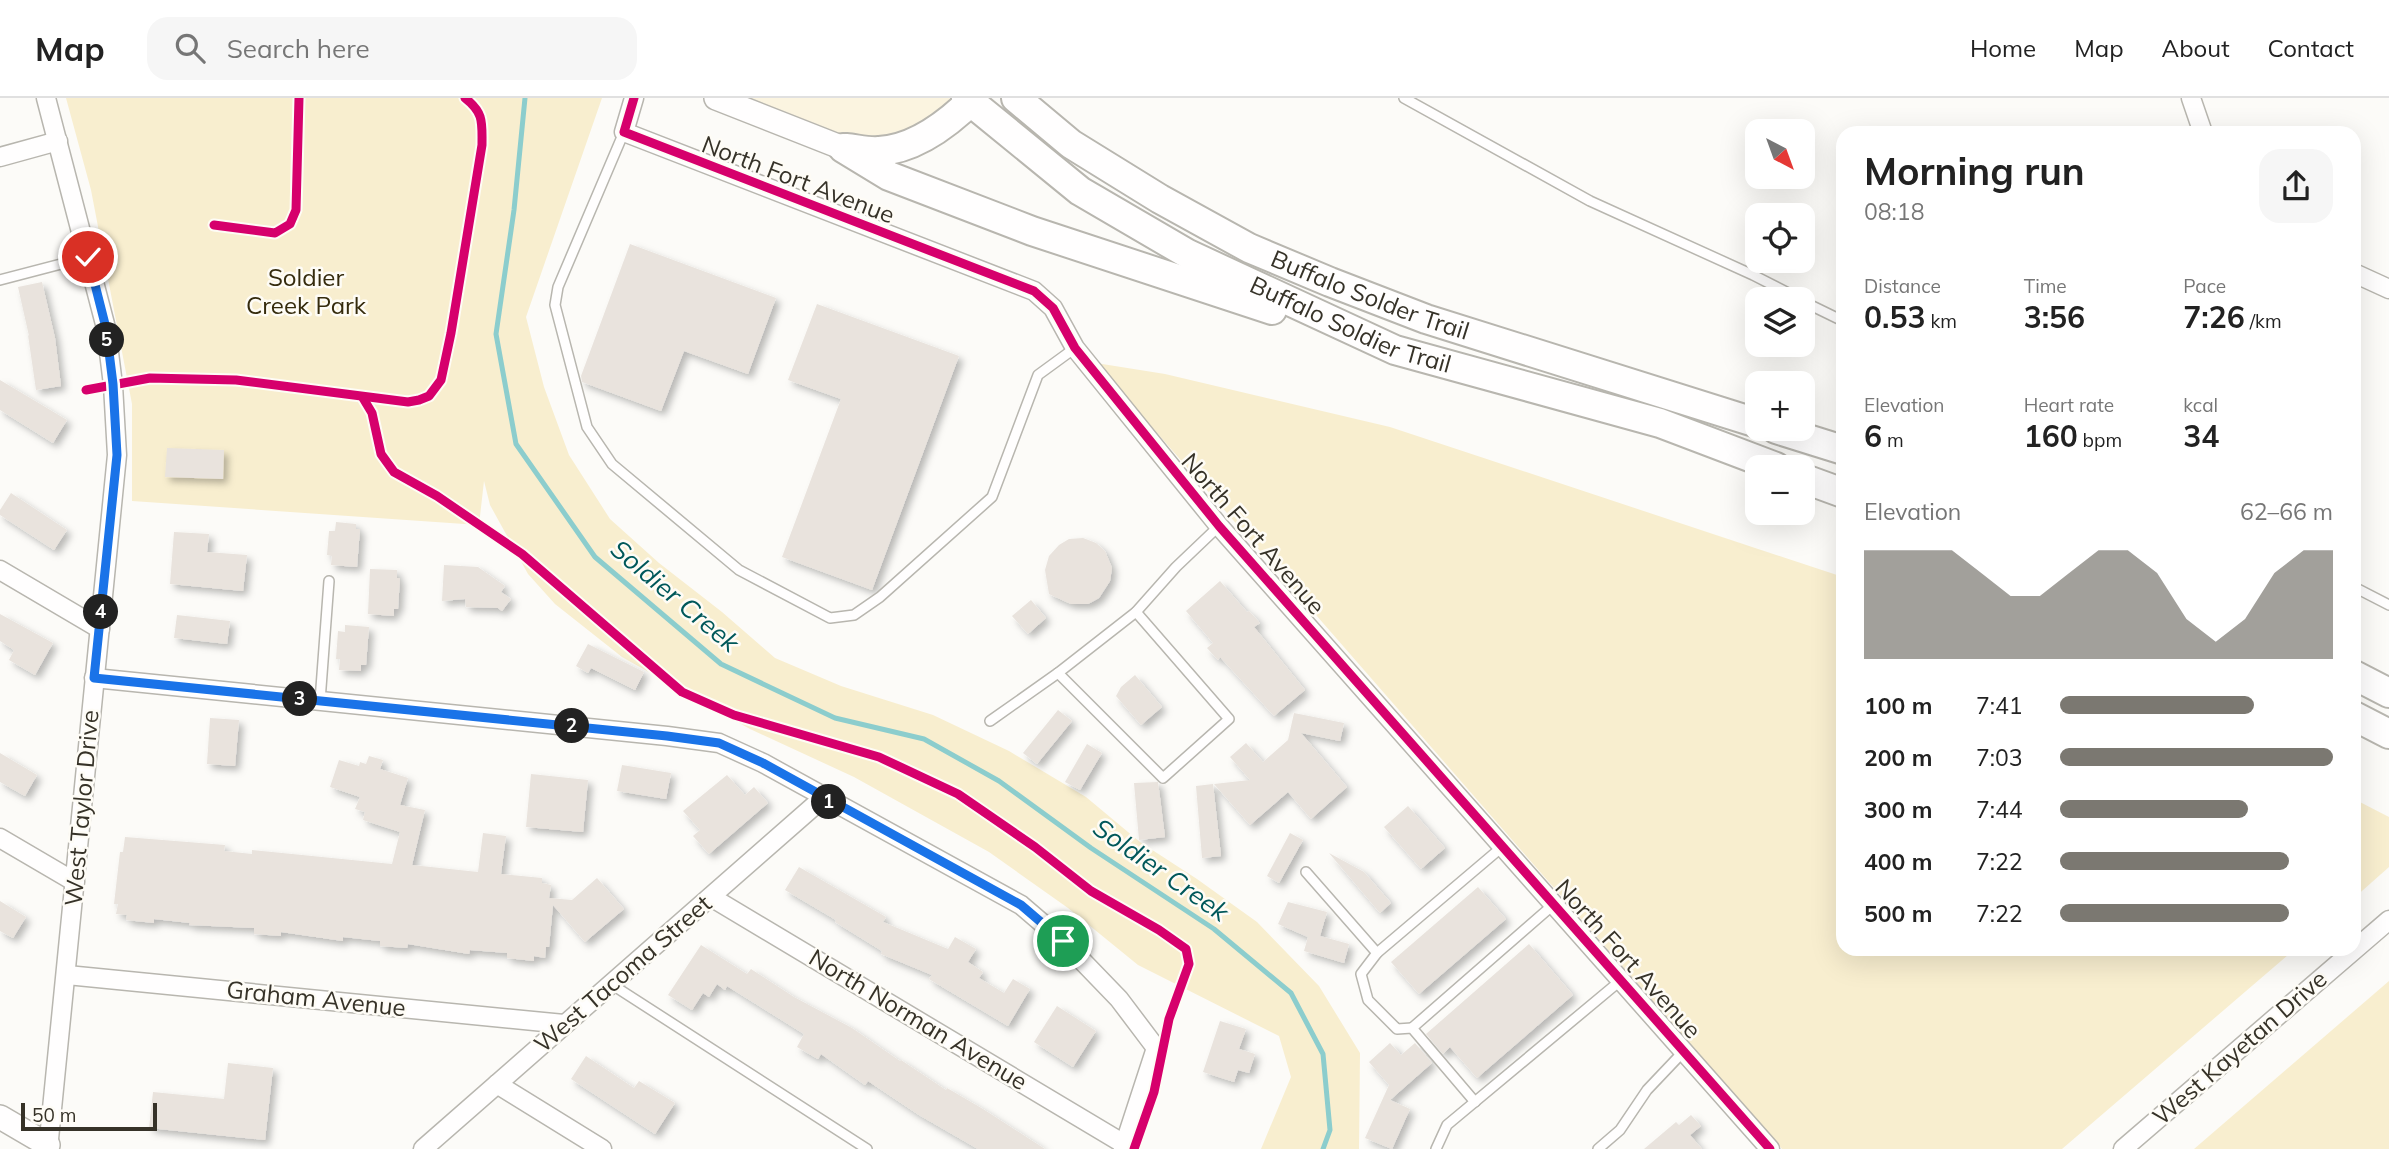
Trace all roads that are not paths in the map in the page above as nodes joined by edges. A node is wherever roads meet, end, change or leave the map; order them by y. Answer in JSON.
{"nodes":[{"id":1,"x":46,"y":98,"type":"edge"},
{"id":2,"x":634,"y":98,"type":"edge"},
{"id":3,"x":716,"y":98,"type":"edge"},
{"id":4,"x":1016,"y":98,"type":"edge"},
{"id":5,"x":1404,"y":98,"type":"edge"},
{"id":6,"x":2191,"y":98,"type":"edge"},
{"id":7,"x":970,"y":99,"type":"edge"},
{"id":8,"x":2201,"y":126,"type":"edge"},
{"id":9,"x":624,"y":132,"type":"junction"},
{"id":10,"x":58,"y":141,"type":"junction"},
{"id":11,"x":843,"y":148,"type":"junction"},
{"id":12,"x":0,"y":157,"type":"edge"},
{"id":13,"x":88,"y":257,"type":"junction"},
{"id":14,"x":2361,"y":276,"type":"edge"},
{"id":15,"x":0,"y":280,"type":"edge"},
{"id":16,"x":1776,"y":287,"type":"edge"},
{"id":17,"x":2389,"y":289,"type":"edge"},
{"id":18,"x":1815,"y":307,"type":"edge"},
{"id":19,"x":1836,"y":318,"type":"edge"},
{"id":20,"x":1075,"y":348,"type":"junction"},
{"id":21,"x":1395,"y":350,"type":"junction"},
{"id":22,"x":1745,"y":419,"type":"edge"},
{"id":23,"x":1814,"y":441,"type":"edge"},
{"id":24,"x":1836,"y":448,"type":"edge"},
{"id":25,"x":1745,"y":455,"type":"edge"},
{"id":26,"x":1815,"y":483,"type":"edge"},
{"id":27,"x":1836,"y":490,"type":"edge"},
{"id":28,"x":1219,"y":526,"type":"junction"},
{"id":29,"x":0,"y":570,"type":"edge"},
{"id":30,"x":329,"y":581,"type":"dead end"},
{"id":31,"x":2361,"y":591,"type":"edge"},
{"id":32,"x":2389,"y":605,"type":"edge"},
{"id":33,"x":1136,"y":612,"type":"junction"},
{"id":34,"x":100,"y":629,"type":"junction"},
{"id":35,"x":1058,"y":673,"type":"junction"},
{"id":36,"x":94,"y":678,"type":"junction"},
{"id":37,"x":2361,"y":679,"type":"edge"},
{"id":38,"x":2389,"y":693,"type":"edge"},
{"id":39,"x":320,"y":701,"type":"junction"},
{"id":40,"x":2361,"y":720,"type":"edge"},
{"id":41,"x":990,"y":721,"type":"dead end"},
{"id":42,"x":2389,"y":734,"type":"edge"},
{"id":43,"x":823,"y":798,"type":"junction"},
{"id":44,"x":0,"y":838,"type":"edge"},
{"id":45,"x":1502,"y":847,"type":"junction"},
{"id":46,"x":1306,"y":872,"type":"dead end"},
{"id":47,"x":75,"y":882,"type":"junction"},
{"id":48,"x":711,"y":897,"type":"junction"},
{"id":49,"x":1553,"y":905,"type":"junction"},
{"id":50,"x":2389,"y":920,"type":"edge"},
{"id":51,"x":2361,"y":944,"type":"edge"},
{"id":52,"x":1377,"y":953,"type":"junction"},
{"id":53,"x":2347,"y":956,"type":"edge"},
{"id":54,"x":67,"y":975,"type":"junction"},
{"id":55,"x":1620,"y":981,"type":"junction"},
{"id":56,"x":611,"y":984,"type":"junction"},
{"id":57,"x":564,"y":1024,"type":"junction"},
{"id":58,"x":1412,"y":1028,"type":"junction"},
{"id":59,"x":1684,"y":1051,"type":"junction"},
{"id":60,"x":497,"y":1084,"type":"junction"},
{"id":61,"x":1475,"y":1102,"type":"junction"},
{"id":62,"x":0,"y":1117,"type":"edge"},
{"id":63,"x":1123,"y":1147,"type":"edge"},
{"id":64,"x":50,"y":1148,"type":"edge"},
{"id":65,"x":423,"y":1149,"type":"edge"},
{"id":66,"x":602,"y":1149,"type":"edge"},
{"id":67,"x":867,"y":1149,"type":"edge"},
{"id":68,"x":1436,"y":1149,"type":"edge"},
{"id":69,"x":1598,"y":1149,"type":"edge"},
{"id":70,"x":1770,"y":1149,"type":"edge"},
{"id":71,"x":2123,"y":1149,"type":"edge"}],
"edges":[{"from":1,"to":10,"type":"street","name":"West Taylor Drive"},
{"from":2,"to":9,"type":"street"},
{"from":3,"to":11,"type":"street"},
{"from":4,"to":22,"type":"main road","name":"Buffalo Solder Trail"},
{"from":5,"to":16,"type":"lane"},
{"from":6,"to":8,"type":"street"},
{"from":7,"to":11,"type":"main road"},
{"from":7,"to":21,"type":"main road","name":"Buffalo Soldier Trail"},
{"from":9,"to":20,"type":"street","name":"North Fort Avenue"},
{"from":9,"to":20,"type":"lane"},
{"from":10,"to":12,"type":"street"},
{"from":10,"to":13,"type":"street","name":"West Taylor Drive"},
{"from":11,"to":21,"type":"main road"},
{"from":13,"to":15,"type":"lane"},
{"from":13,"to":34,"type":"street","name":"West Taylor Drive"},
{"from":14,"to":17,"type":"street"},
{"from":18,"to":19,"type":"lane"},
{"from":20,"to":28,"type":"street","name":"North Fort Avenue"},
{"from":21,"to":25,"type":"main road","name":"Buffalo Soldier Trail"},
{"from":23,"to":24,"type":"main road"},
{"from":26,"to":27,"type":"main road"},
{"from":28,"to":33,"type":"lane"},
{"from":28,"to":45,"type":"street","name":"North Fort Avenue"},
{"from":29,"to":34,"type":"street"},
{"from":30,"to":39,"type":"lane"},
{"from":31,"to":32,"type":"lane"},
{"from":33,"to":35,"type":"lane"},
{"from":33,"to":35,"type":"lane"},
{"from":34,"to":36,"type":"street","name":"West Taylor Drive"},
{"from":35,"to":41,"type":"lane"},
{"from":36,"to":39,"type":"street"},
{"from":36,"to":47,"type":"street","name":"West Taylor Drive"},
{"from":37,"to":38,"type":"main road"},
{"from":39,"to":43,"type":"street"},
{"from":40,"to":42,"type":"main road"},
{"from":43,"to":48,"type":"street","name":"West Tacoma Street"},
{"from":43,"to":63,"type":"street"},
{"from":44,"to":47,"type":"street"},
{"from":45,"to":49,"type":"street","name":"North Fort Avenue"},
{"from":45,"to":52,"type":"lane"},
{"from":46,"to":52,"type":"lane"},
{"from":47,"to":54,"type":"street","name":"West Taylor Drive"},
{"from":48,"to":56,"type":"street","name":"West Tacoma Street"},
{"from":48,"to":63,"type":"street","name":"North Norman Avenue"},
{"from":49,"to":55,"type":"street","name":"North Fort Avenue"},
{"from":49,"to":58,"type":"lane"},
{"from":50,"to":51,"type":"street","name":"West Kayetan Drive"},
{"from":52,"to":58,"type":"lane"},
{"from":53,"to":71,"type":"street","name":"West Kayetan Drive"},
{"from":54,"to":57,"type":"street","name":"Graham Avenue"},
{"from":54,"to":64,"type":"street","name":"West Taylor Drive"},
{"from":55,"to":59,"type":"street","name":"North Fort Avenue"},
{"from":55,"to":61,"type":"lane"},
{"from":56,"to":57,"type":"street","name":"West Tacoma Street"},
{"from":56,"to":67,"type":"lane"},
{"from":57,"to":60,"type":"street","name":"West Tacoma Street"},
{"from":58,"to":61,"type":"lane"},
{"from":59,"to":69,"type":"lane"},
{"from":59,"to":70,"type":"street","name":"North Fort Avenue"},
{"from":60,"to":65,"type":"street","name":"West Tacoma Street"},
{"from":60,"to":66,"type":"street"},
{"from":61,"to":68,"type":"lane"},
{"from":62,"to":64,"type":"street"}]}
